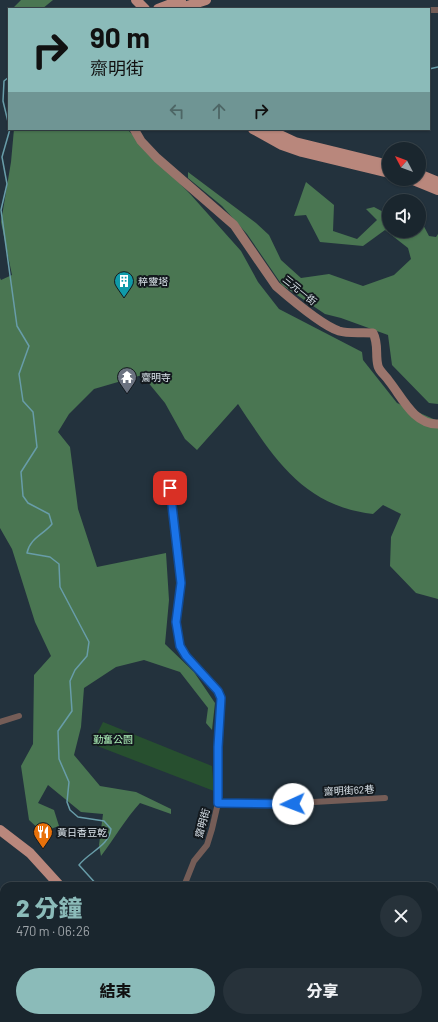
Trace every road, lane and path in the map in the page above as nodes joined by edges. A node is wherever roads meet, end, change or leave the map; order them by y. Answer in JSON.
{"nodes":[{"id":1,"x":136,"y":0,"type":"edge"},
{"id":2,"x":181,"y":0,"type":"edge"},
{"id":3,"x":201,"y":3,"type":"edge"},
{"id":4,"x":143,"y":8,"type":"edge"},
{"id":5,"x":161,"y":8,"type":"edge"},
{"id":6,"x":182,"y":8,"type":"edge"},
{"id":7,"x":135,"y":130,"type":"edge"},
{"id":8,"x":255,"y":130,"type":"edge"},
{"id":9,"x":269,"y":130,"type":"edge"},
{"id":10,"x":382,"y":163,"type":"edge"},
{"id":11,"x":382,"y":171,"type":"edge"},
{"id":12,"x":426,"y":177,"type":"edge"},
{"id":13,"x":438,"y":182,"type":"edge"},
{"id":14,"x":426,"y":185,"type":"edge"},
{"id":15,"x":438,"y":190,"type":"edge"},
{"id":16,"x":438,"y":424,"type":"edge"},
{"id":17,"x":170,"y":488,"type":"dead end"},
{"id":18,"x":19,"y":716,"type":"dead end"},
{"id":19,"x":0,"y":722,"type":"edge"},
{"id":20,"x":385,"y":798,"type":"dead end"},
{"id":21,"x":218,"y":803,"type":"junction"},
{"id":22,"x":0,"y":830,"type":"edge"},
{"id":23,"x":56,"y":882,"type":"edge"},
{"id":24,"x":186,"y":882,"type":"edge"}],
"edges":[{"from":1,"to":4,"type":"main road"},
{"from":2,"to":5,"type":"main road"},
{"from":3,"to":6,"type":"main road"},
{"from":7,"to":16,"type":"street","name":"三元一街"},
{"from":8,"to":11,"type":"main road"},
{"from":9,"to":10,"type":"main road"},
{"from":12,"to":13,"type":"main road"},
{"from":14,"to":15,"type":"main road"},
{"from":17,"to":21,"type":"street","name":"齋明街"},
{"from":18,"to":19,"type":"street"},
{"from":20,"to":21,"type":"street","name":"齋明街62巷"},
{"from":21,"to":24,"type":"street","name":"齋明街"},
{"from":22,"to":23,"type":"main road"}]}
